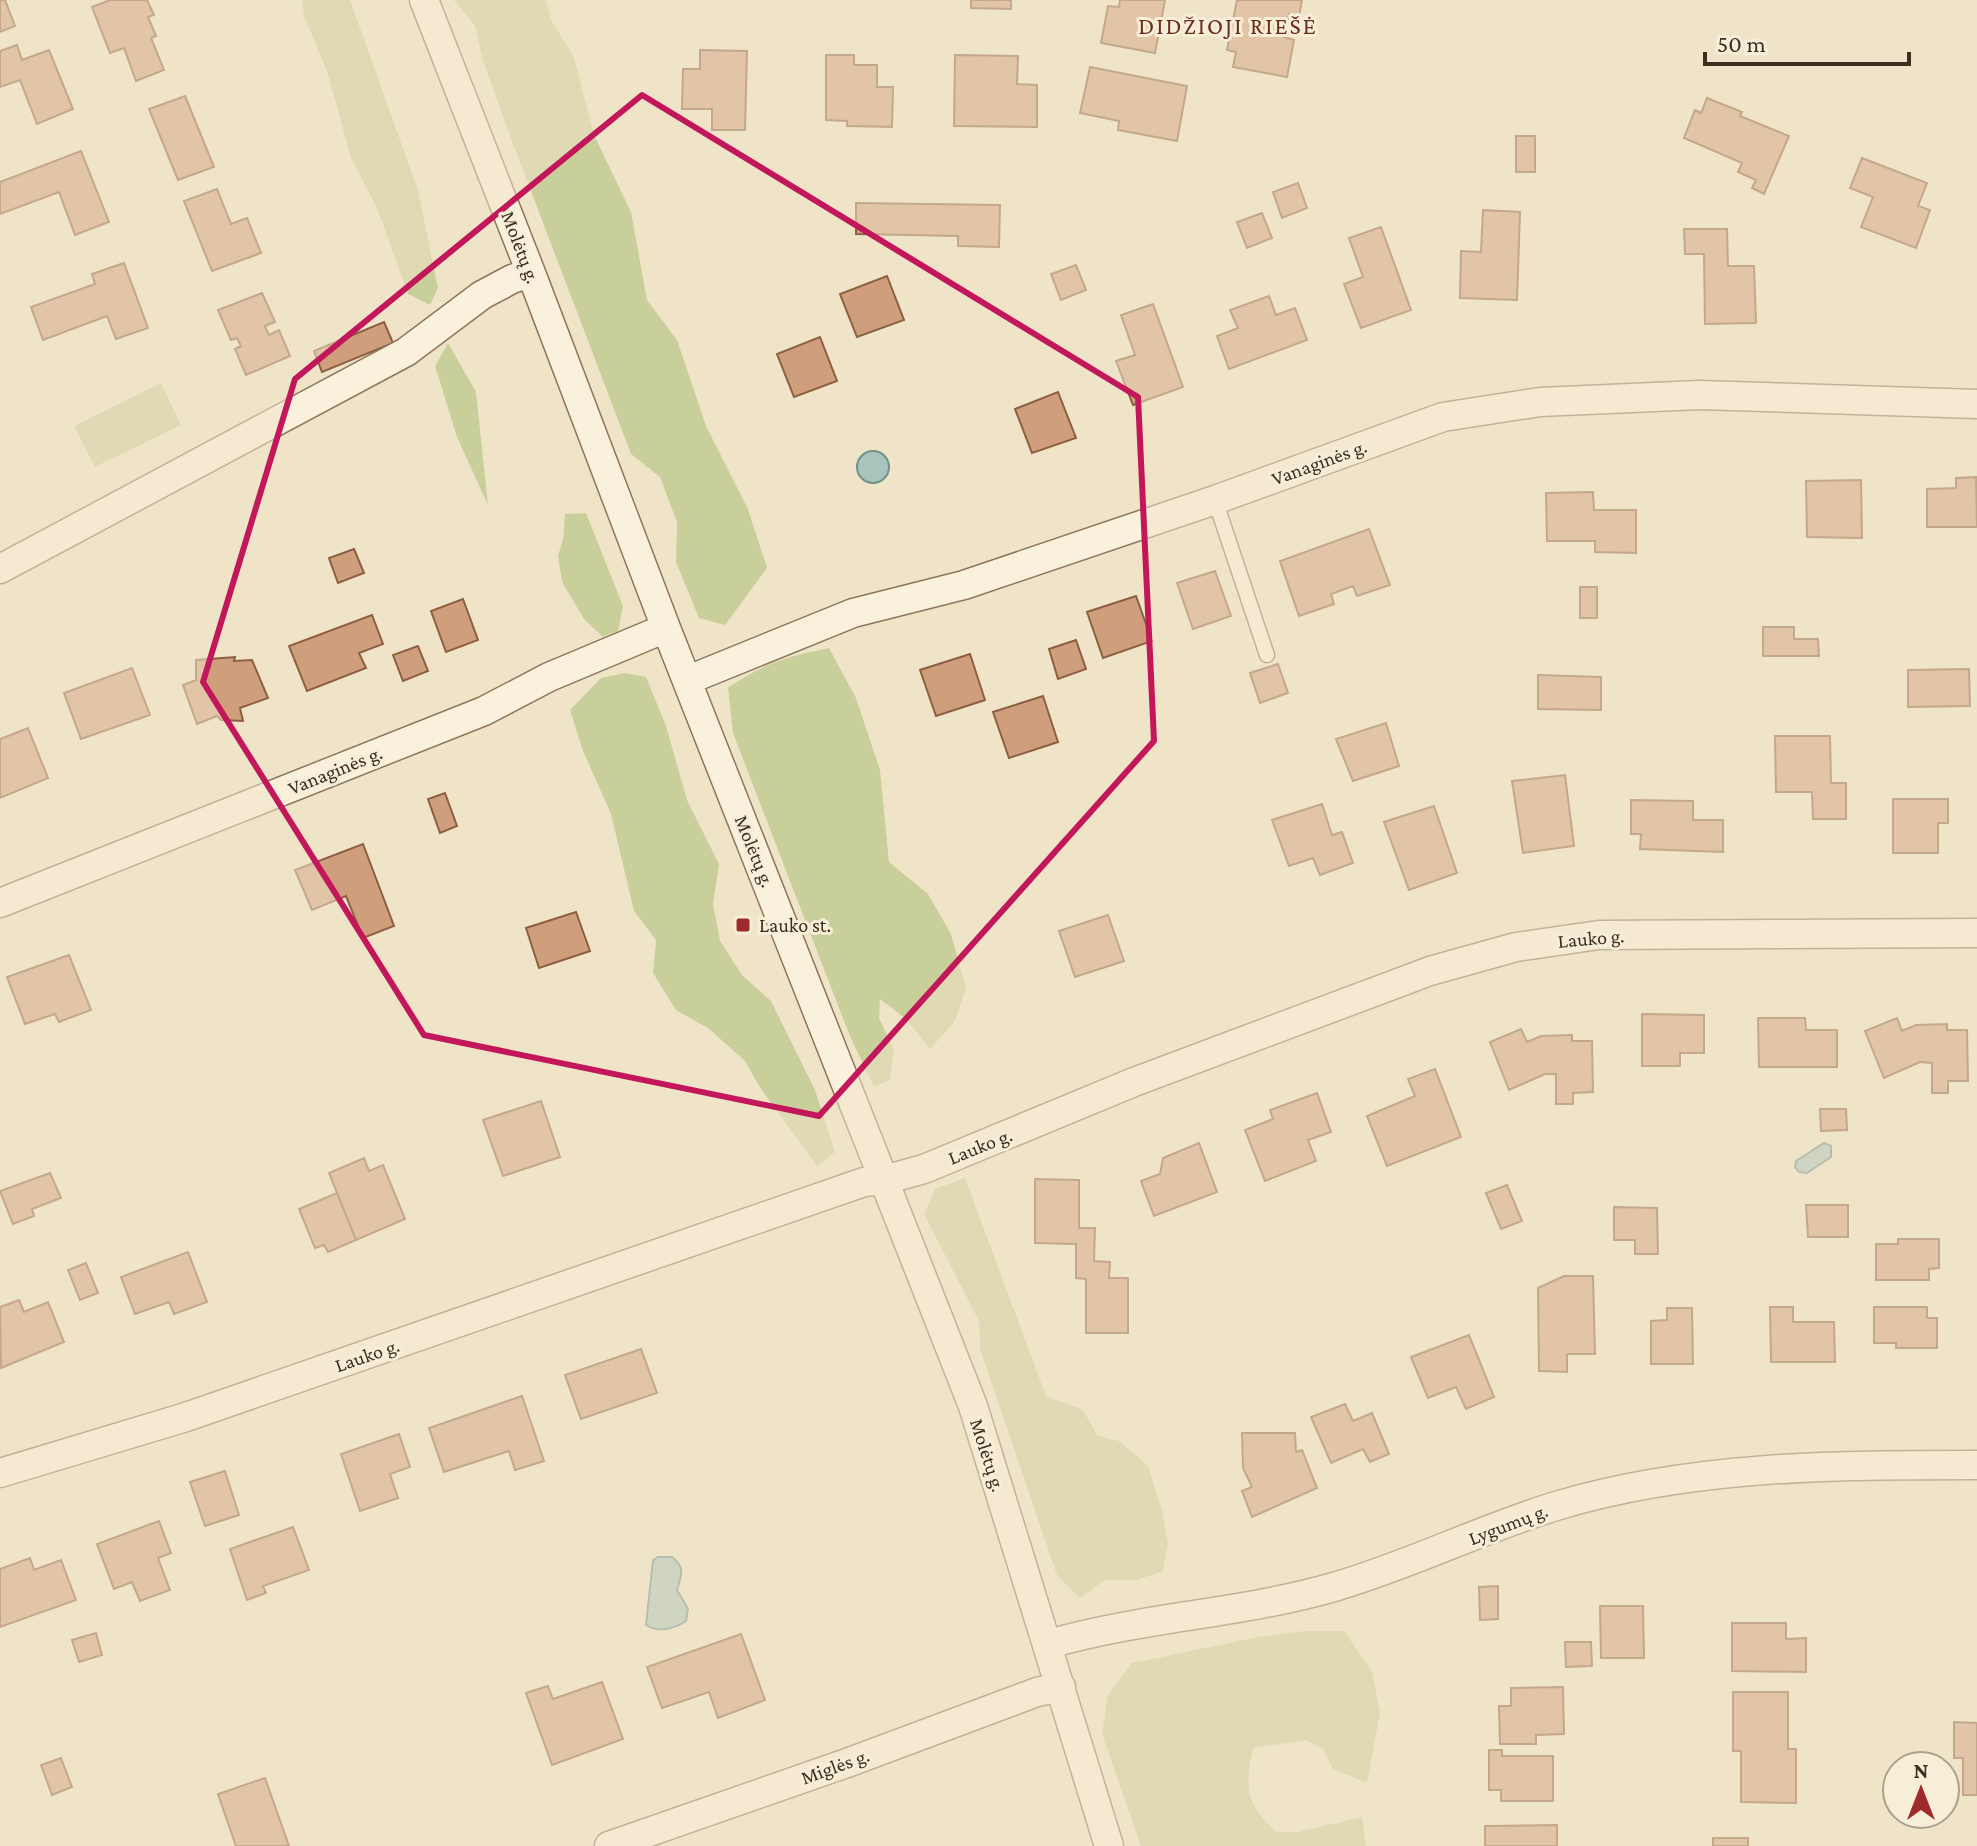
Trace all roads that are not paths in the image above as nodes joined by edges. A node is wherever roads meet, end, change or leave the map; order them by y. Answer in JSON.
{"nodes":[{"id":1,"x":424,"y":0,"type":"edge"},
{"id":2,"x":531,"y":273,"type":"junction"},
{"id":3,"x":1977,"y":404,"type":"edge"},
{"id":4,"x":1215,"y":500,"type":"junction"},
{"id":5,"x":0,"y":569,"type":"edge"},
{"id":6,"x":666,"y":628,"type":"junction"},
{"id":7,"x":1267,"y":655,"type":"dead end"},
{"id":8,"x":688,"y":680,"type":"junction"},
{"id":9,"x":0,"y":903,"type":"edge"},
{"id":10,"x":1977,"y":933,"type":"edge"},
{"id":11,"x":884,"y":1180,"type":"junction"},
{"id":12,"x":1977,"y":1465,"type":"edge"},
{"id":13,"x":0,"y":1473,"type":"edge"},
{"id":14,"x":1049,"y":1644,"type":"junction"},
{"id":15,"x":1061,"y":1687,"type":"junction"},
{"id":16,"x":609,"y":1846,"type":"edge"},
{"id":17,"x":1109,"y":1846,"type":"edge"}],
"edges":[{"from":1,"to":2,"type":"street","name":"Molėtų g."},
{"from":2,"to":5,"type":"street"},
{"from":2,"to":6,"type":"street","name":"Molėtų g."},
{"from":3,"to":4,"type":"street","name":"Vanaginės g."},
{"from":4,"to":7,"type":"lane"},
{"from":4,"to":8,"type":"street","name":"Vanaginės g."},
{"from":6,"to":8,"type":"street","name":"Molėtų g."},
{"from":6,"to":9,"type":"street","name":"Vanaginės g."},
{"from":8,"to":11,"type":"street","name":"Molėtų g."},
{"from":10,"to":11,"type":"street","name":"Lauko g."},
{"from":11,"to":13,"type":"street","name":"Lauko g."},
{"from":11,"to":14,"type":"street","name":"Molėtų g."},
{"from":12,"to":14,"type":"street","name":"Lygumų g."},
{"from":14,"to":15,"type":"street","name":"Molėtų g."},
{"from":15,"to":16,"type":"street","name":"Miglės g."},
{"from":15,"to":17,"type":"street","name":"Molėtų g."}]}
